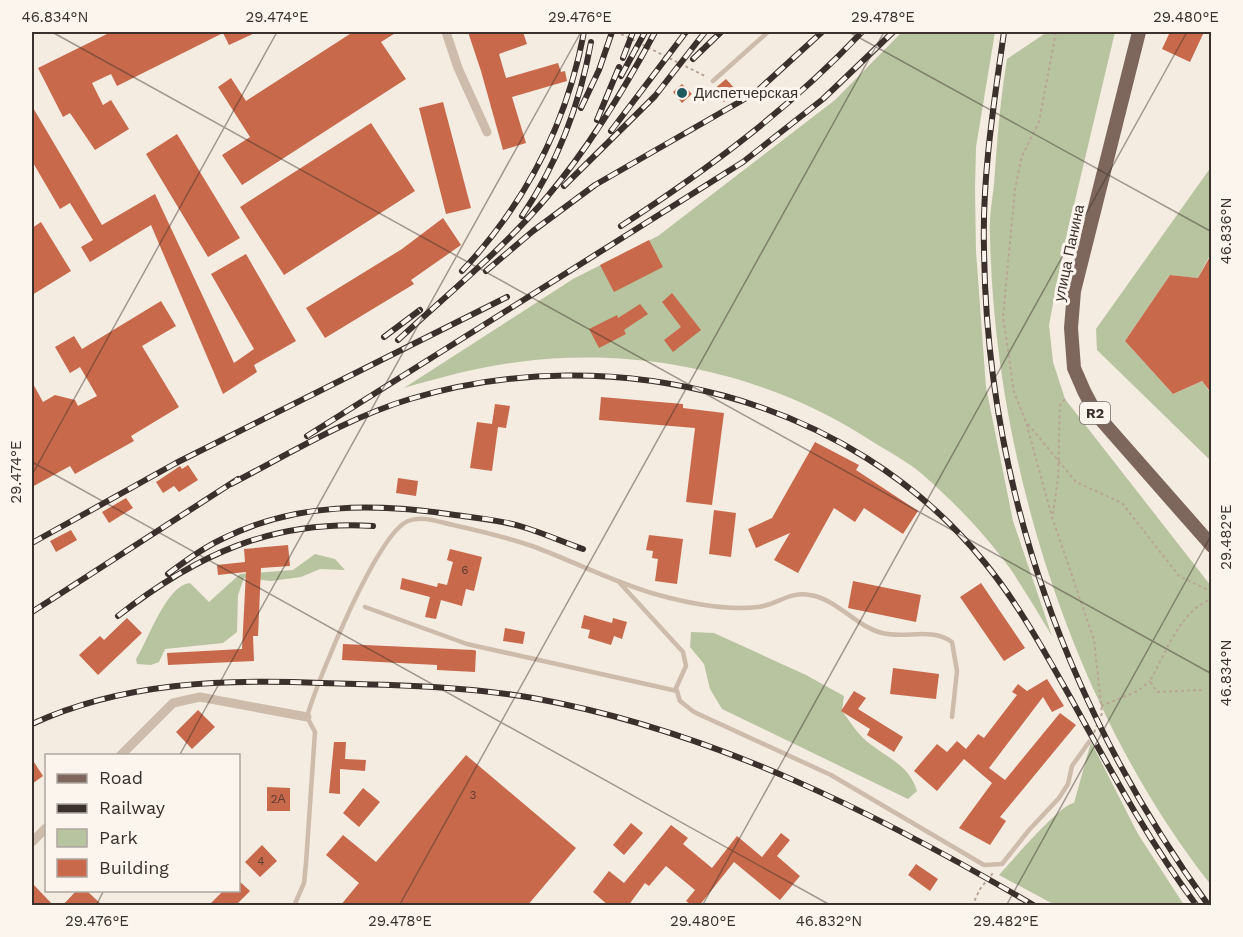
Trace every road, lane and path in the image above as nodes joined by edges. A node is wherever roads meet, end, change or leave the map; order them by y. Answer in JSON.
{"nodes":[{"id":1,"x":446,"y":32,"type":"edge"},
{"id":2,"x":768,"y":32,"type":"edge"},
{"id":3,"x":1056,"y":32,"type":"edge"},
{"id":4,"x":1139,"y":32,"type":"edge"},
{"id":5,"x":621,"y":34,"type":"dead end"},
{"id":6,"x":713,"y":81,"type":"joint"},
{"id":7,"x":487,"y":132,"type":"dead end"},
{"id":8,"x":1065,"y":399,"type":"dead end"},
{"id":9,"x":1026,"y":422,"type":"junction"},
{"id":10,"x":1052,"y":517,"type":"junction"},
{"id":11,"x":1212,"y":546,"type":"edge"},
{"id":12,"x":617,"y":580,"type":"junction"},
{"id":13,"x":1212,"y":592,"type":"edge"},
{"id":14,"x":1212,"y":599,"type":"edge"},
{"id":15,"x":365,"y":607,"type":"dead end"},
{"id":16,"x":1150,"y":681,"type":"junction"},
{"id":17,"x":677,"y":690,"type":"junction"},
{"id":18,"x":1202,"y":690,"type":"dead end"},
{"id":19,"x":1101,"y":706,"type":"junction"},
{"id":20,"x":307,"y":717,"type":"junction"},
{"id":21,"x":952,"y":717,"type":"dead end"},
{"id":22,"x":1089,"y":742,"type":"joint"},
{"id":23,"x":122,"y":754,"type":"edge"},
{"id":24,"x":45,"y":829,"type":"edge"},
{"id":25,"x":32,"y":842,"type":"edge"},
{"id":26,"x":1002,"y":864,"type":"junction"},
{"id":27,"x":294,"y":906,"type":"edge"},
{"id":28,"x":972,"y":906,"type":"edge"}],
"edges":[{"from":1,"to":7,"type":"street"},
{"from":2,"to":6,"type":"lane"},
{"from":3,"to":9,"type":"path"},
{"from":4,"to":11,"type":"main road","name":"улица Панина","number":"R2"},
{"from":5,"to":6,"type":"path"},
{"from":8,"to":10,"type":"path"},
{"from":9,"to":10,"type":"path"},
{"from":9,"to":13,"type":"path"},
{"from":10,"to":19,"type":"path"},
{"from":12,"to":17,"type":"lane"},
{"from":12,"to":20,"type":"lane"},
{"from":12,"to":21,"type":"lane"},
{"from":14,"to":16,"type":"path"},
{"from":15,"to":17,"type":"lane"},
{"from":16,"to":18,"type":"path"},
{"from":16,"to":19,"type":"path"},
{"from":17,"to":26,"type":"lane"},
{"from":19,"to":22,"type":"path"},
{"from":20,"to":23,"type":"street"},
{"from":20,"to":27,"type":"lane"},
{"from":22,"to":26,"type":"lane"},
{"from":24,"to":25,"type":"street"},
{"from":26,"to":28,"type":"path"}]}
